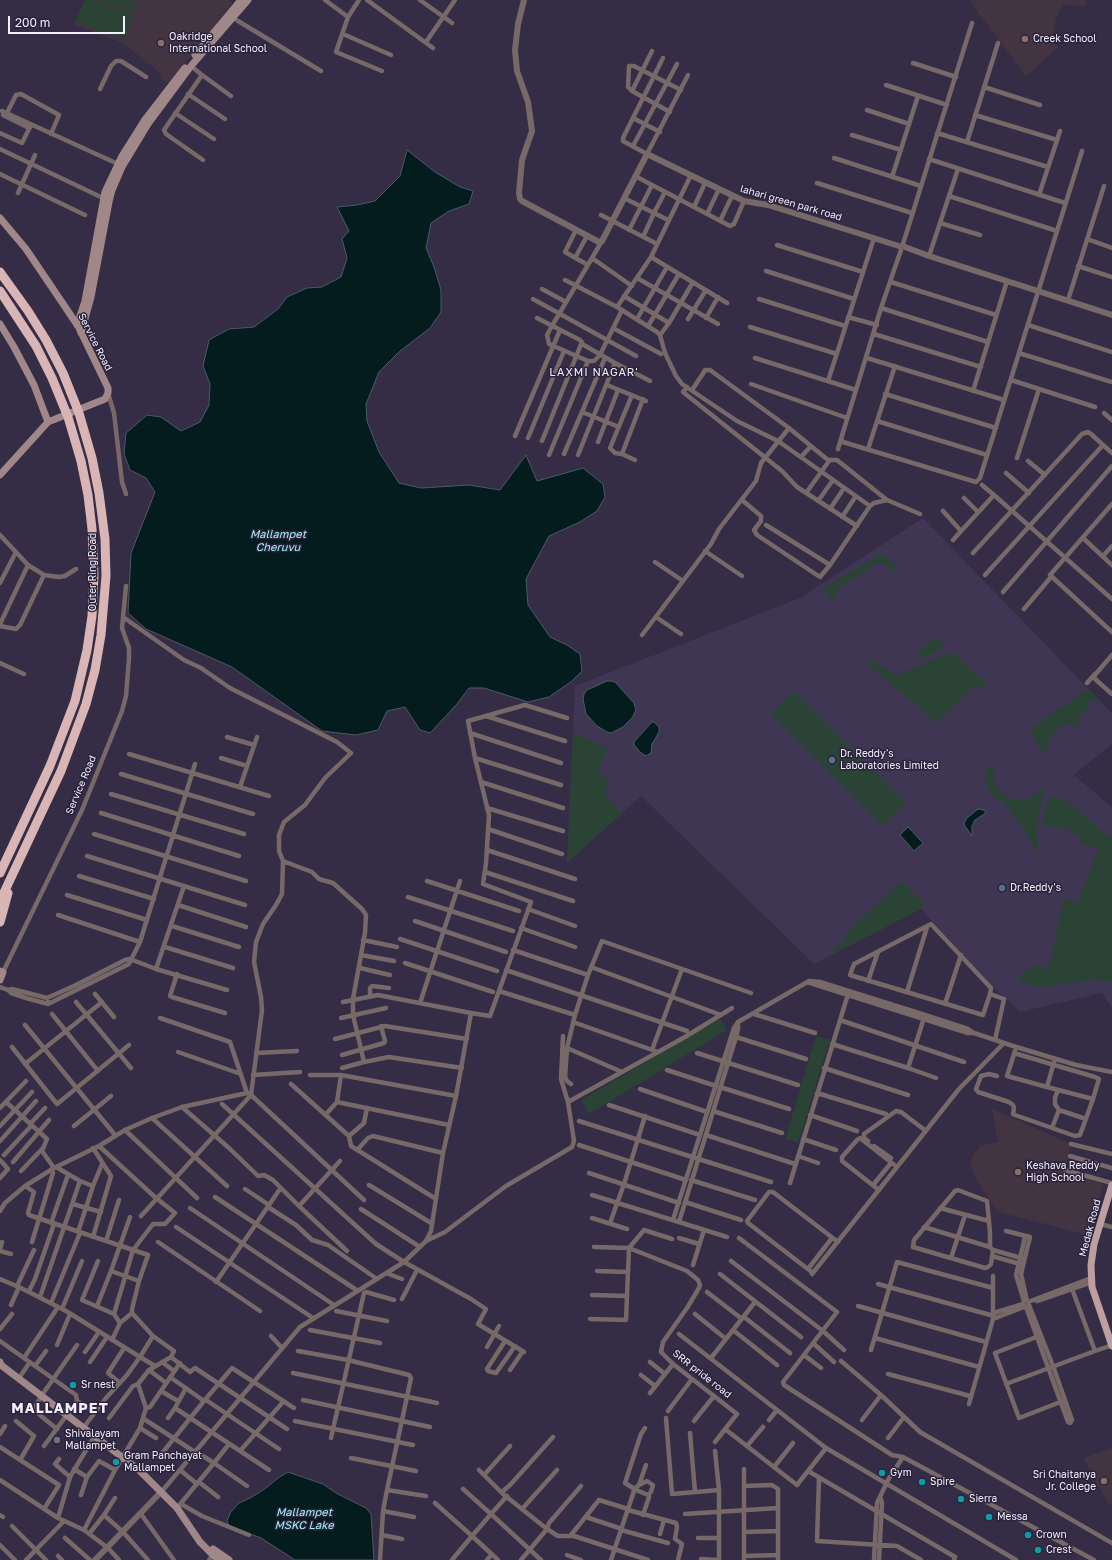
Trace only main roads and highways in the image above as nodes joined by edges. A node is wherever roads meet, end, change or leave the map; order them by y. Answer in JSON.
{"nodes":[{"id":1,"x":241,"y":0,"type":"edge"},
{"id":2,"x":248,"y":0,"type":"edge"},
{"id":3,"x":231,"y":16,"type":"junction"},
{"id":4,"x":0,"y":218,"type":"edge"},
{"id":5,"x":0,"y":272,"type":"edge"},
{"id":6,"x":0,"y":291,"type":"edge"},
{"id":7,"x":0,"y":324,"type":"edge"},
{"id":8,"x":77,"y":325,"type":"junction"},
{"id":9,"x":81,"y":333,"type":"junction"},
{"id":10,"x":48,"y":422,"type":"junction"},
{"id":11,"x":0,"y":476,"type":"edge"},
{"id":12,"x":0,"y":873,"type":"edge"},
{"id":13,"x":11,"y":878,"type":"junction"},
{"id":14,"x":0,"y":901,"type":"edge"},
{"id":15,"x":0,"y":922,"type":"edge"},
{"id":16,"x":2,"y":972,"type":"edge"},
{"id":17,"x":0,"y":980,"type":"edge"},
{"id":18,"x":1112,"y":1184,"type":"edge"},
{"id":19,"x":1112,"y":1201,"type":"edge"},
{"id":20,"x":1112,"y":1333,"type":"edge"},
{"id":21,"x":1112,"y":1345,"type":"edge"},
{"id":22,"x":0,"y":1364,"type":"edge"},
{"id":23,"x":212,"y":1556,"type":"edge"},
{"id":24,"x":220,"y":1560,"type":"edge"},
{"id":25,"x":229,"y":1560,"type":"edge"}],
"edges":[{"from":1,"to":3,"type":"main road"},
{"from":2,"to":3,"type":"main road"},
{"from":3,"to":8,"type":"main road"},
{"from":3,"to":9,"type":"main road"},
{"from":4,"to":8,"type":"main road","name":"Service Road"},
{"from":5,"to":13,"type":"highway","name":"Outer Ring Road"},
{"from":6,"to":12,"type":"highway","name":"Outer Ring Road"},
{"from":7,"to":10,"type":"main road"},
{"from":8,"to":9,"type":"main road","name":"Service Road"},
{"from":9,"to":10,"type":"main road","name":"Service Road"},
{"from":10,"to":11,"type":"main road"},
{"from":13,"to":14,"type":"highway","name":"Outer Ring Road"},
{"from":13,"to":15,"type":"highway"},
{"from":16,"to":17,"type":"main road","name":"Service Road"},
{"from":18,"to":21,"type":"main road","name":"Medak Road"},
{"from":19,"to":20,"type":"main road","name":"Medak Road"},
{"from":22,"to":23,"type":"main road"},
{"from":23,"to":24,"type":"main road"},
{"from":23,"to":25,"type":"main road"}]}
